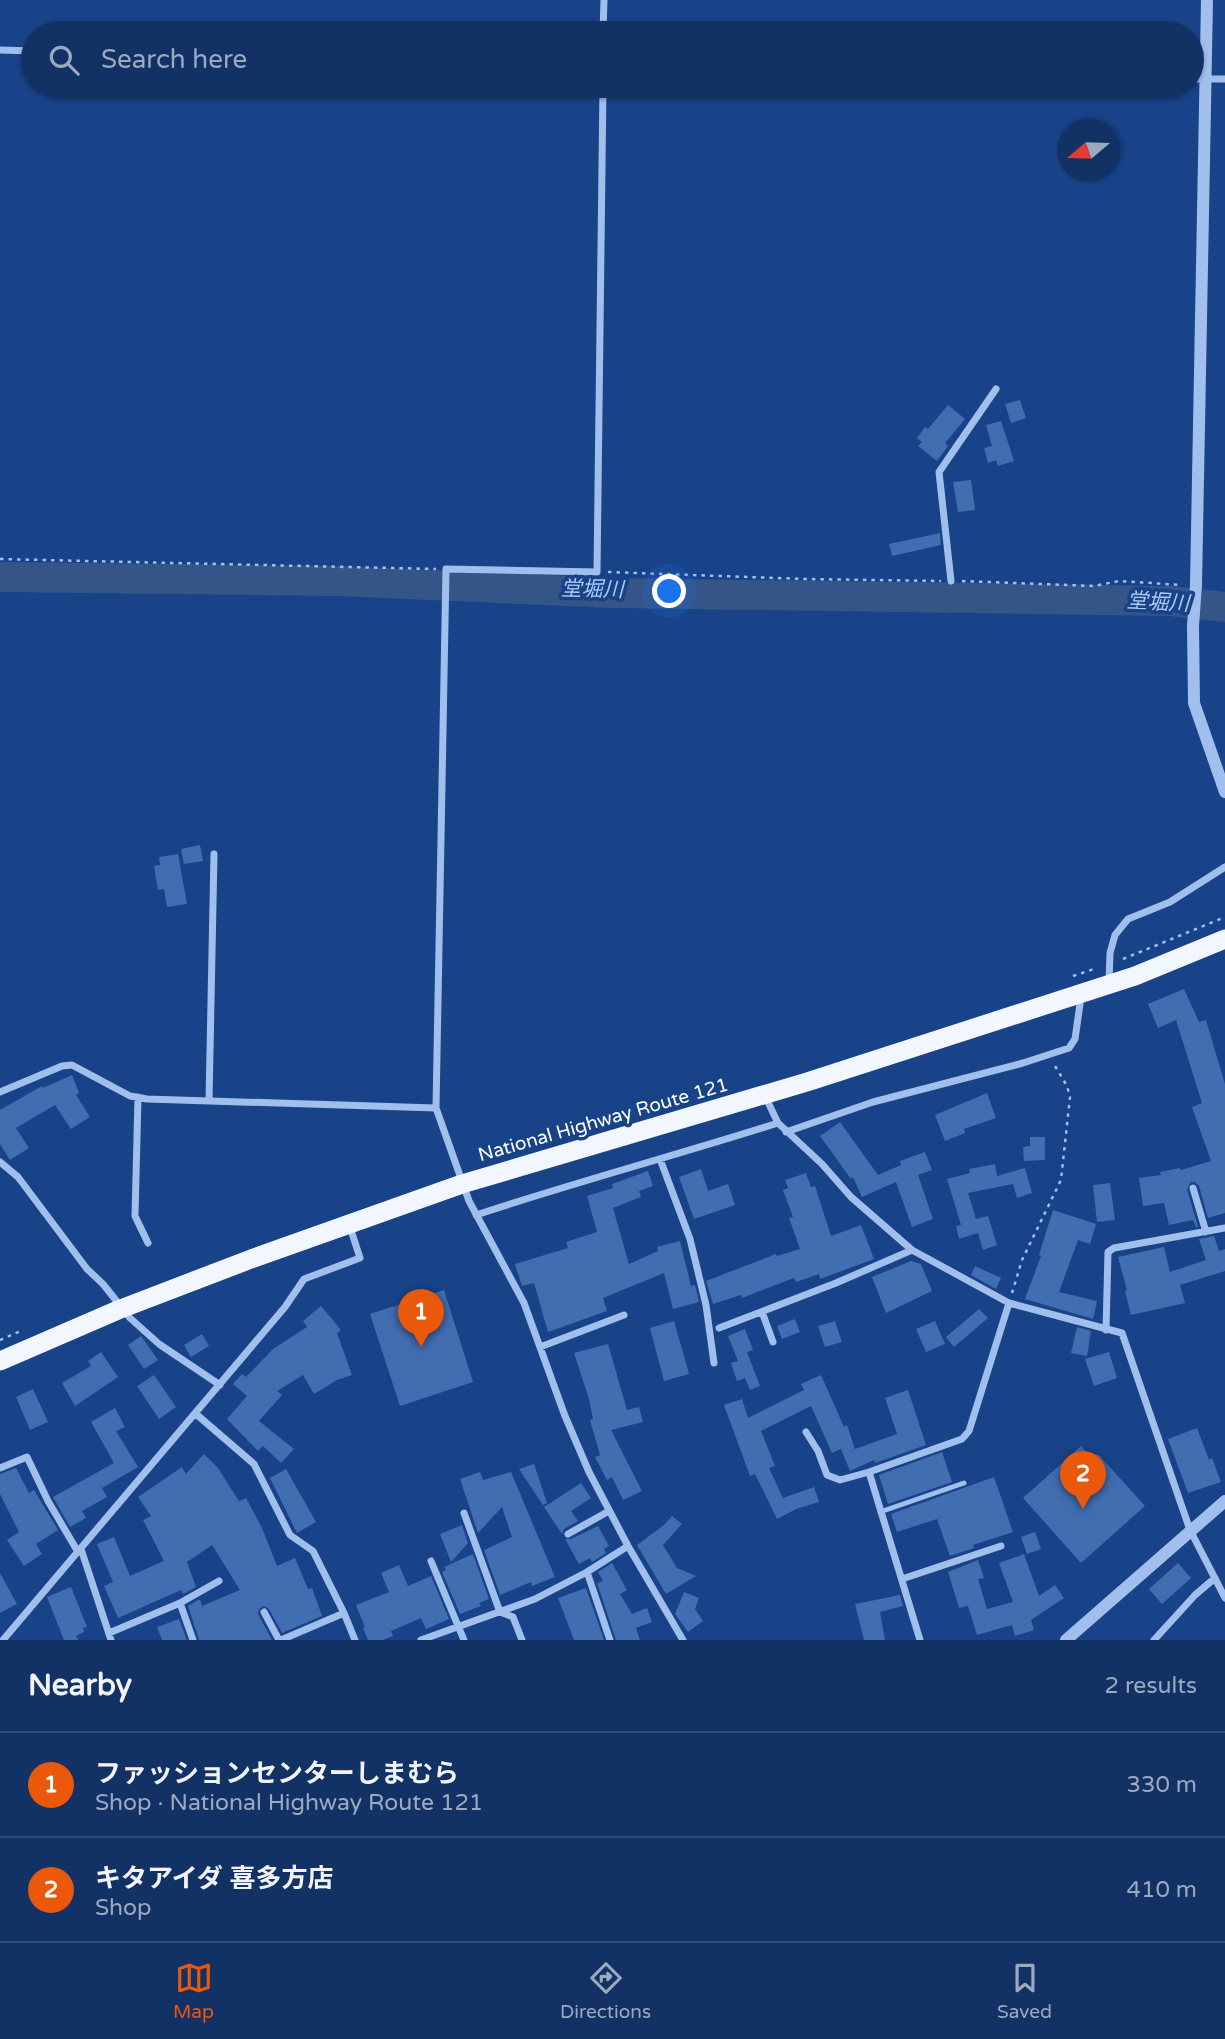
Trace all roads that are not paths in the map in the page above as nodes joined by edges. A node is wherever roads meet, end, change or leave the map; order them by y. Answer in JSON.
{"nodes":[{"id":1,"x":604,"y":0,"type":"edge"},
{"id":2,"x":1207,"y":0,"type":"edge"},
{"id":3,"x":604,"y":21,"type":"edge"},
{"id":4,"x":1204,"y":26,"type":"edge"},
{"id":5,"x":0,"y":50,"type":"edge"},
{"id":6,"x":21,"y":51,"type":"edge"},
{"id":7,"x":1204,"y":79,"type":"edge"},
{"id":8,"x":1225,"y":79,"type":"edge"},
{"id":9,"x":603,"y":98,"type":"edge"},
{"id":10,"x":1198,"y":98,"type":"edge"},
{"id":11,"x":996,"y":389,"type":"dead end"},
{"id":12,"x":951,"y":581,"type":"road end"},
{"id":13,"x":1225,"y":792,"type":"edge"},
{"id":14,"x":214,"y":854,"type":"dead end"},
{"id":15,"x":1225,"y":867,"type":"edge"},
{"id":16,"x":1225,"y":939,"type":"edge"},
{"id":17,"x":1109,"y":984,"type":"junction"},
{"id":18,"x":1081,"y":992,"type":"junction"},
{"id":19,"x":0,"y":1092,"type":"edge"},
{"id":20,"x":764,"y":1095,"type":"junction"},
{"id":21,"x":138,"y":1097,"type":"junction"},
{"id":22,"x":209,"y":1101,"type":"junction"},
{"id":23,"x":436,"y":1108,"type":"junction"},
{"id":24,"x":778,"y":1123,"type":"junction"},
{"id":25,"x":786,"y":1132,"type":"junction"},
{"id":26,"x":660,"y":1159,"type":"junction"},
{"id":27,"x":0,"y":1162,"type":"edge"},
{"id":28,"x":461,"y":1184,"type":"junction"},
{"id":29,"x":1193,"y":1188,"type":"dead end"},
{"id":30,"x":476,"y":1215,"type":"junction"},
{"id":31,"x":349,"y":1224,"type":"junction"},
{"id":32,"x":1225,"y":1228,"type":"edge"},
{"id":33,"x":1206,"y":1232,"type":"junction"},
{"id":34,"x":148,"y":1243,"type":"dead end"},
{"id":35,"x":912,"y":1250,"type":"junction"},
{"id":36,"x":1009,"y":1303,"type":"junction"},
{"id":37,"x":122,"y":1308,"type":"junction"},
{"id":38,"x":762,"y":1312,"type":"junction"},
{"id":39,"x":624,"y":1315,"type":"dead end"},
{"id":40,"x":719,"y":1328,"type":"dead end"},
{"id":41,"x":1106,"y":1330,"type":"junction"},
{"id":42,"x":773,"y":1342,"type":"dead end"},
{"id":43,"x":540,"y":1347,"type":"junction"},
{"id":44,"x":0,"y":1361,"type":"edge"},
{"id":45,"x":714,"y":1363,"type":"dead end"},
{"id":46,"x":219,"y":1385,"type":"junction"},
{"id":47,"x":196,"y":1414,"type":"junction"},
{"id":48,"x":806,"y":1432,"type":"dead end"},
{"id":49,"x":0,"y":1468,"type":"edge"},
{"id":50,"x":869,"y":1472,"type":"junction"},
{"id":51,"x":964,"y":1483,"type":"dead end"},
{"id":52,"x":1225,"y":1501,"type":"edge"},
{"id":53,"x":610,"y":1511,"type":"junction"},
{"id":54,"x":880,"y":1512,"type":"junction"},
{"id":55,"x":464,"y":1513,"type":"dead end"},
{"id":56,"x":1189,"y":1530,"type":"junction"},
{"id":57,"x":568,"y":1534,"type":"dead end"},
{"id":58,"x":628,"y":1546,"type":"junction"},
{"id":59,"x":1001,"y":1546,"type":"dead end"},
{"id":60,"x":79,"y":1551,"type":"junction"},
{"id":61,"x":431,"y":1562,"type":"dead end"},
{"id":62,"x":587,"y":1572,"type":"junction"},
{"id":63,"x":1216,"y":1578,"type":"junction"},
{"id":64,"x":902,"y":1579,"type":"junction"},
{"id":65,"x":219,"y":1581,"type":"dead end"},
{"id":66,"x":1225,"y":1598,"type":"edge"},
{"id":67,"x":180,"y":1603,"type":"junction"},
{"id":68,"x":264,"y":1612,"type":"dead end"},
{"id":69,"x":500,"y":1612,"type":"junction"},
{"id":70,"x":344,"y":1613,"type":"junction"},
{"id":71,"x":459,"y":1628,"type":"junction"},
{"id":72,"x":110,"y":1637,"type":"edge"},
{"id":73,"x":3,"y":1640,"type":"edge"},
{"id":74,"x":193,"y":1640,"type":"edge"},
{"id":75,"x":280,"y":1640,"type":"edge"},
{"id":76,"x":355,"y":1640,"type":"edge"},
{"id":77,"x":421,"y":1640,"type":"edge"},
{"id":78,"x":464,"y":1640,"type":"edge"},
{"id":79,"x":522,"y":1640,"type":"edge"},
{"id":80,"x":610,"y":1640,"type":"edge"},
{"id":81,"x":683,"y":1640,"type":"edge"},
{"id":82,"x":920,"y":1640,"type":"edge"},
{"id":83,"x":1066,"y":1640,"type":"edge"},
{"id":84,"x":1154,"y":1640,"type":"edge"}],
"edges":[{"from":1,"to":3,"type":"street"},
{"from":2,"to":4,"type":"street"},
{"from":5,"to":6,"type":"street"},
{"from":7,"to":8,"type":"street"},
{"from":9,"to":23,"type":"street"},
{"from":10,"to":13,"type":"street"},
{"from":11,"to":12,"type":"street"},
{"from":14,"to":22,"type":"street"},
{"from":15,"to":17,"type":"street"},
{"from":16,"to":17,"type":"highway","name":"National Highway Route 121"},
{"from":17,"to":18,"type":"highway","name":"National Highway Route 121"},
{"from":18,"to":20,"type":"highway","name":"National Highway Route 121"},
{"from":18,"to":25,"type":"street"},
{"from":19,"to":21,"type":"street"},
{"from":20,"to":24,"type":"street"},
{"from":20,"to":28,"type":"highway","name":"National Highway Route 121"},
{"from":21,"to":22,"type":"street"},
{"from":21,"to":34,"type":"street"},
{"from":22,"to":23,"type":"street"},
{"from":23,"to":28,"type":"street"},
{"from":24,"to":25,"type":"street"},
{"from":24,"to":26,"type":"street"},
{"from":25,"to":35,"type":"street"},
{"from":26,"to":30,"type":"street"},
{"from":26,"to":45,"type":"street"},
{"from":27,"to":37,"type":"street"},
{"from":28,"to":30,"type":"street"},
{"from":28,"to":31,"type":"highway","name":"National Highway Route 121"},
{"from":29,"to":33,"type":"street"},
{"from":30,"to":43,"type":"street"},
{"from":31,"to":37,"type":"highway","name":"National Highway Route 121"},
{"from":31,"to":46,"type":"street"},
{"from":32,"to":33,"type":"street"},
{"from":33,"to":41,"type":"street"},
{"from":35,"to":36,"type":"street"},
{"from":35,"to":38,"type":"street"},
{"from":36,"to":41,"type":"street"},
{"from":36,"to":50,"type":"street"},
{"from":37,"to":44,"type":"highway","name":"National Highway Route 121"},
{"from":37,"to":46,"type":"street"},
{"from":38,"to":40,"type":"street"},
{"from":38,"to":42,"type":"street"},
{"from":39,"to":43,"type":"street"},
{"from":41,"to":56,"type":"street"},
{"from":43,"to":53,"type":"street"},
{"from":46,"to":47,"type":"street"},
{"from":47,"to":60,"type":"street"},
{"from":47,"to":70,"type":"street"},
{"from":48,"to":50,"type":"street"},
{"from":49,"to":60,"type":"street"},
{"from":50,"to":54,"type":"street"},
{"from":51,"to":54,"type":"lane"},
{"from":52,"to":56,"type":"street"},
{"from":53,"to":57,"type":"street"},
{"from":53,"to":58,"type":"street"},
{"from":54,"to":64,"type":"street"},
{"from":55,"to":69,"type":"street"},
{"from":56,"to":63,"type":"street"},
{"from":56,"to":83,"type":"street"},
{"from":58,"to":62,"type":"street"},
{"from":58,"to":81,"type":"street"},
{"from":59,"to":64,"type":"street"},
{"from":60,"to":72,"type":"street"},
{"from":60,"to":73,"type":"street"},
{"from":61,"to":71,"type":"street"},
{"from":62,"to":69,"type":"street"},
{"from":62,"to":80,"type":"street"},
{"from":63,"to":66,"type":"street"},
{"from":63,"to":84,"type":"street"},
{"from":64,"to":82,"type":"street"},
{"from":65,"to":67,"type":"street"},
{"from":67,"to":72,"type":"street"},
{"from":67,"to":74,"type":"street"},
{"from":68,"to":75,"type":"street"},
{"from":69,"to":71,"type":"street"},
{"from":69,"to":79,"type":"street"},
{"from":70,"to":75,"type":"street"},
{"from":70,"to":76,"type":"street"},
{"from":71,"to":77,"type":"street"},
{"from":71,"to":78,"type":"street"}]}
